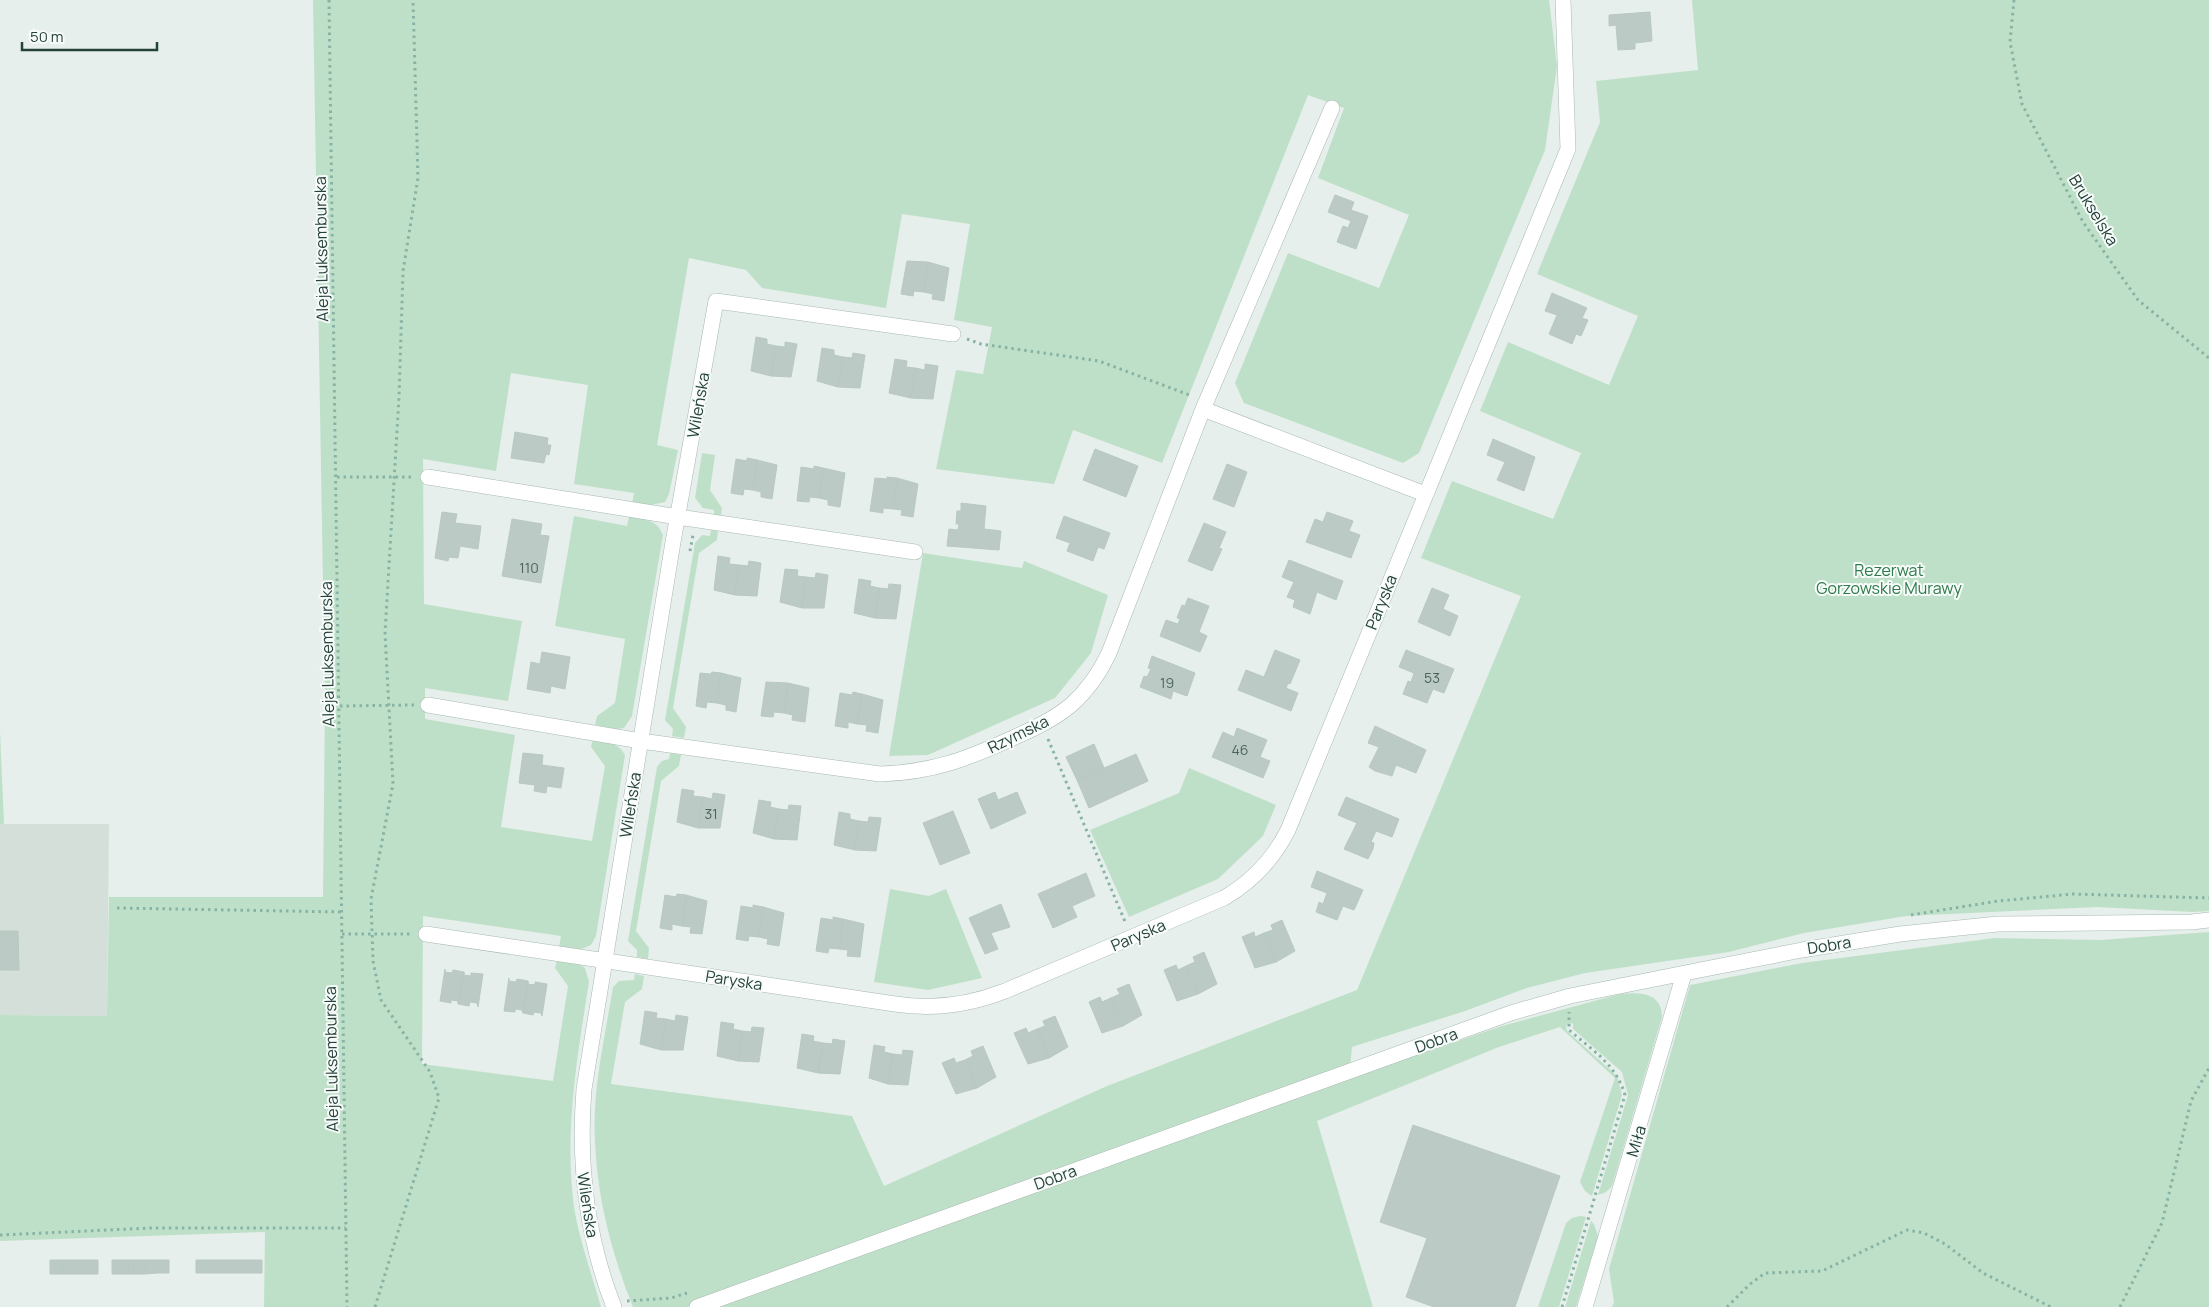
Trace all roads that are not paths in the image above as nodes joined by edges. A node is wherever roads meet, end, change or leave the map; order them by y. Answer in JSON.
{"nodes":[{"id":1,"x":1563,"y":0,"type":"edge"},
{"id":2,"x":1332,"y":108,"type":"dead end"},
{"id":3,"x":954,"y":334,"type":"road end"},
{"id":4,"x":1205,"y":405,"type":"junction"},
{"id":5,"x":428,"y":476,"type":"road end"},
{"id":6,"x":1425,"y":494,"type":"junction"},
{"id":7,"x":678,"y":517,"type":"junction"},
{"id":8,"x":915,"y":552,"type":"dead end"},
{"id":9,"x":428,"y":705,"type":"road end"},
{"id":10,"x":641,"y":741,"type":"junction"},
{"id":11,"x":2209,"y":920,"type":"edge"},
{"id":12,"x":426,"y":934,"type":"road end"},
{"id":13,"x":604,"y":960,"type":"junction"},
{"id":14,"x":1684,"y":974,"type":"junction"},
{"id":15,"x":620,"y":1304,"type":"edge"},
{"id":16,"x":697,"y":1307,"type":"edge"},
{"id":17,"x":1585,"y":1307,"type":"edge"}],
"edges":[{"from":1,"to":6,"type":"street","name":"Paryska"},
{"from":2,"to":4,"type":"street","name":"Rzymska"},
{"from":3,"to":7,"type":"street","name":"Wileńska"},
{"from":4,"to":6,"type":"street"},
{"from":4,"to":10,"type":"street","name":"Rzymska"},
{"from":5,"to":7,"type":"street"},
{"from":6,"to":13,"type":"street","name":"Paryska"},
{"from":7,"to":8,"type":"street"},
{"from":7,"to":10,"type":"street","name":"Wileńska"},
{"from":9,"to":10,"type":"street","name":"Rzymska"},
{"from":10,"to":13,"type":"street","name":"Wileńska"},
{"from":11,"to":14,"type":"street","name":"Dobra"},
{"from":12,"to":13,"type":"street","name":"Paryska"},
{"from":13,"to":15,"type":"street","name":"Wileńska"},
{"from":14,"to":16,"type":"street","name":"Dobra"},
{"from":14,"to":17,"type":"street","name":"Miła"}]}
